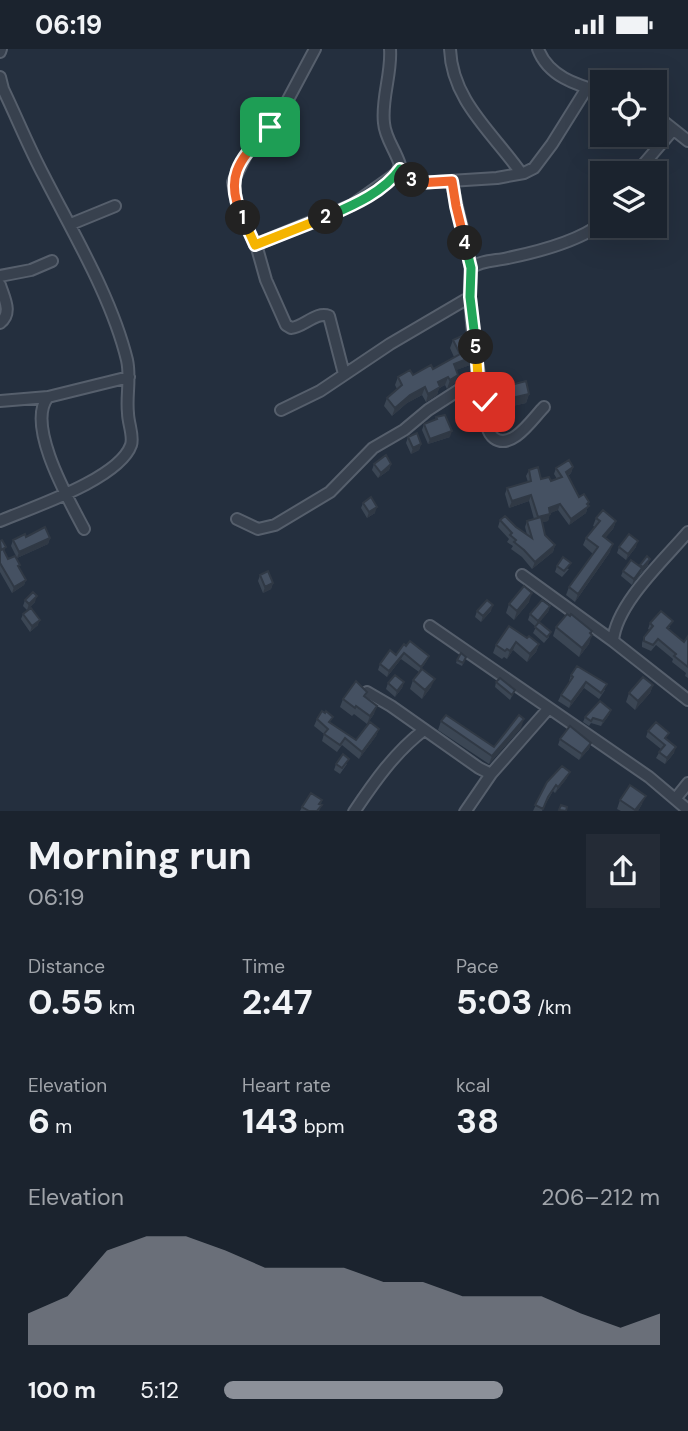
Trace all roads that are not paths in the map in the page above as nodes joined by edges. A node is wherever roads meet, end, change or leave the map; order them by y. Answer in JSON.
{"nodes":[{"id":1,"x":315,"y":49,"type":"edge"},
{"id":2,"x":390,"y":49,"type":"edge"},
{"id":3,"x":450,"y":49,"type":"edge"},
{"id":4,"x":538,"y":49,"type":"edge"},
{"id":5,"x":0,"y":77,"type":"edge"},
{"id":6,"x":587,"y":88,"type":"junction"},
{"id":7,"x":590,"y":89,"type":"edge"},
{"id":8,"x":667,"y":125,"type":"edge"},
{"id":9,"x":673,"y":130,"type":"junction"},
{"id":10,"x":688,"y":141,"type":"edge"},
{"id":11,"x":646,"y":161,"type":"edge"},
{"id":12,"x":400,"y":169,"type":"junction"},
{"id":13,"x":521,"y":173,"type":"junction"},
{"id":14,"x":452,"y":181,"type":"junction"},
{"id":15,"x":115,"y":206,"type":"dead end"},
{"id":16,"x":71,"y":224,"type":"junction"},
{"id":17,"x":590,"y":231,"type":"edge"},
{"id":18,"x":255,"y":245,"type":"junction"},
{"id":19,"x":52,"y":261,"type":"dead end"},
{"id":20,"x":471,"y":268,"type":"junction"},
{"id":21,"x":0,"y":276,"type":"edge"},
{"id":22,"x":0,"y":285,"type":"edge"},
{"id":23,"x":470,"y":297,"type":"junction"},
{"id":24,"x":0,"y":323,"type":"edge"},
{"id":25,"x":344,"y":374,"type":"junction"},
{"id":26,"x":129,"y":377,"type":"junction"},
{"id":27,"x":478,"y":377,"type":"junction"},
{"id":28,"x":48,"y":397,"type":"junction"},
{"id":29,"x":0,"y":401,"type":"edge"},
{"id":30,"x":544,"y":407,"type":"dead end"},
{"id":31,"x":281,"y":409,"type":"dead end"},
{"id":32,"x":65,"y":493,"type":"junction"},
{"id":33,"x":237,"y":519,"type":"dead end"},
{"id":34,"x":0,"y":521,"type":"edge"},
{"id":35,"x":84,"y":529,"type":"dead end"},
{"id":36,"x":688,"y":532,"type":"edge"},
{"id":37,"x":523,"y":575,"type":"dead end"},
{"id":38,"x":430,"y":626,"type":"dead end"},
{"id":39,"x":613,"y":641,"type":"junction"},
{"id":40,"x":367,"y":692,"type":"edge"},
{"id":41,"x":688,"y":700,"type":"edge"},
{"id":42,"x":549,"y":708,"type":"junction"},
{"id":43,"x":424,"y":730,"type":"junction"},
{"id":44,"x":491,"y":774,"type":"junction"},
{"id":45,"x":688,"y":783,"type":"edge"},
{"id":46,"x":676,"y":798,"type":"junction"},
{"id":47,"x":688,"y":810,"type":"edge"},
{"id":48,"x":354,"y":811,"type":"edge"},
{"id":49,"x":465,"y":811,"type":"edge"}],
"edges":[{"from":1,"to":18,"type":"street"},
{"from":2,"to":12,"type":"street"},
{"from":3,"to":13,"type":"street"},
{"from":4,"to":6,"type":"street"},
{"from":5,"to":16,"type":"street"},
{"from":6,"to":7,"type":"street"},
{"from":6,"to":13,"type":"street"},
{"from":8,"to":9,"type":"street"},
{"from":9,"to":10,"type":"street"},
{"from":9,"to":11,"type":"street"},
{"from":12,"to":14,"type":"street"},
{"from":12,"to":18,"type":"street"},
{"from":13,"to":14,"type":"street"},
{"from":14,"to":20,"type":"street"},
{"from":15,"to":16,"type":"street"},
{"from":16,"to":26,"type":"street"},
{"from":17,"to":20,"type":"street"},
{"from":18,"to":25,"type":"street"},
{"from":19,"to":21,"type":"street"},
{"from":20,"to":23,"type":"street"},
{"from":22,"to":24,"type":"street"},
{"from":23,"to":25,"type":"street"},
{"from":23,"to":27,"type":"street"},
{"from":25,"to":31,"type":"street"},
{"from":26,"to":28,"type":"street"},
{"from":26,"to":32,"type":"street"},
{"from":27,"to":30,"type":"street"},
{"from":27,"to":33,"type":"street"},
{"from":28,"to":29,"type":"street"},
{"from":28,"to":32,"type":"street"},
{"from":32,"to":34,"type":"street"},
{"from":32,"to":35,"type":"street"},
{"from":36,"to":39,"type":"street"},
{"from":37,"to":39,"type":"street"},
{"from":38,"to":42,"type":"street"},
{"from":39,"to":41,"type":"street"},
{"from":40,"to":43,"type":"street"},
{"from":42,"to":44,"type":"street"},
{"from":42,"to":46,"type":"street"},
{"from":43,"to":44,"type":"street"},
{"from":43,"to":48,"type":"street"},
{"from":44,"to":49,"type":"street"},
{"from":45,"to":46,"type":"street"},
{"from":46,"to":47,"type":"street"}]}
